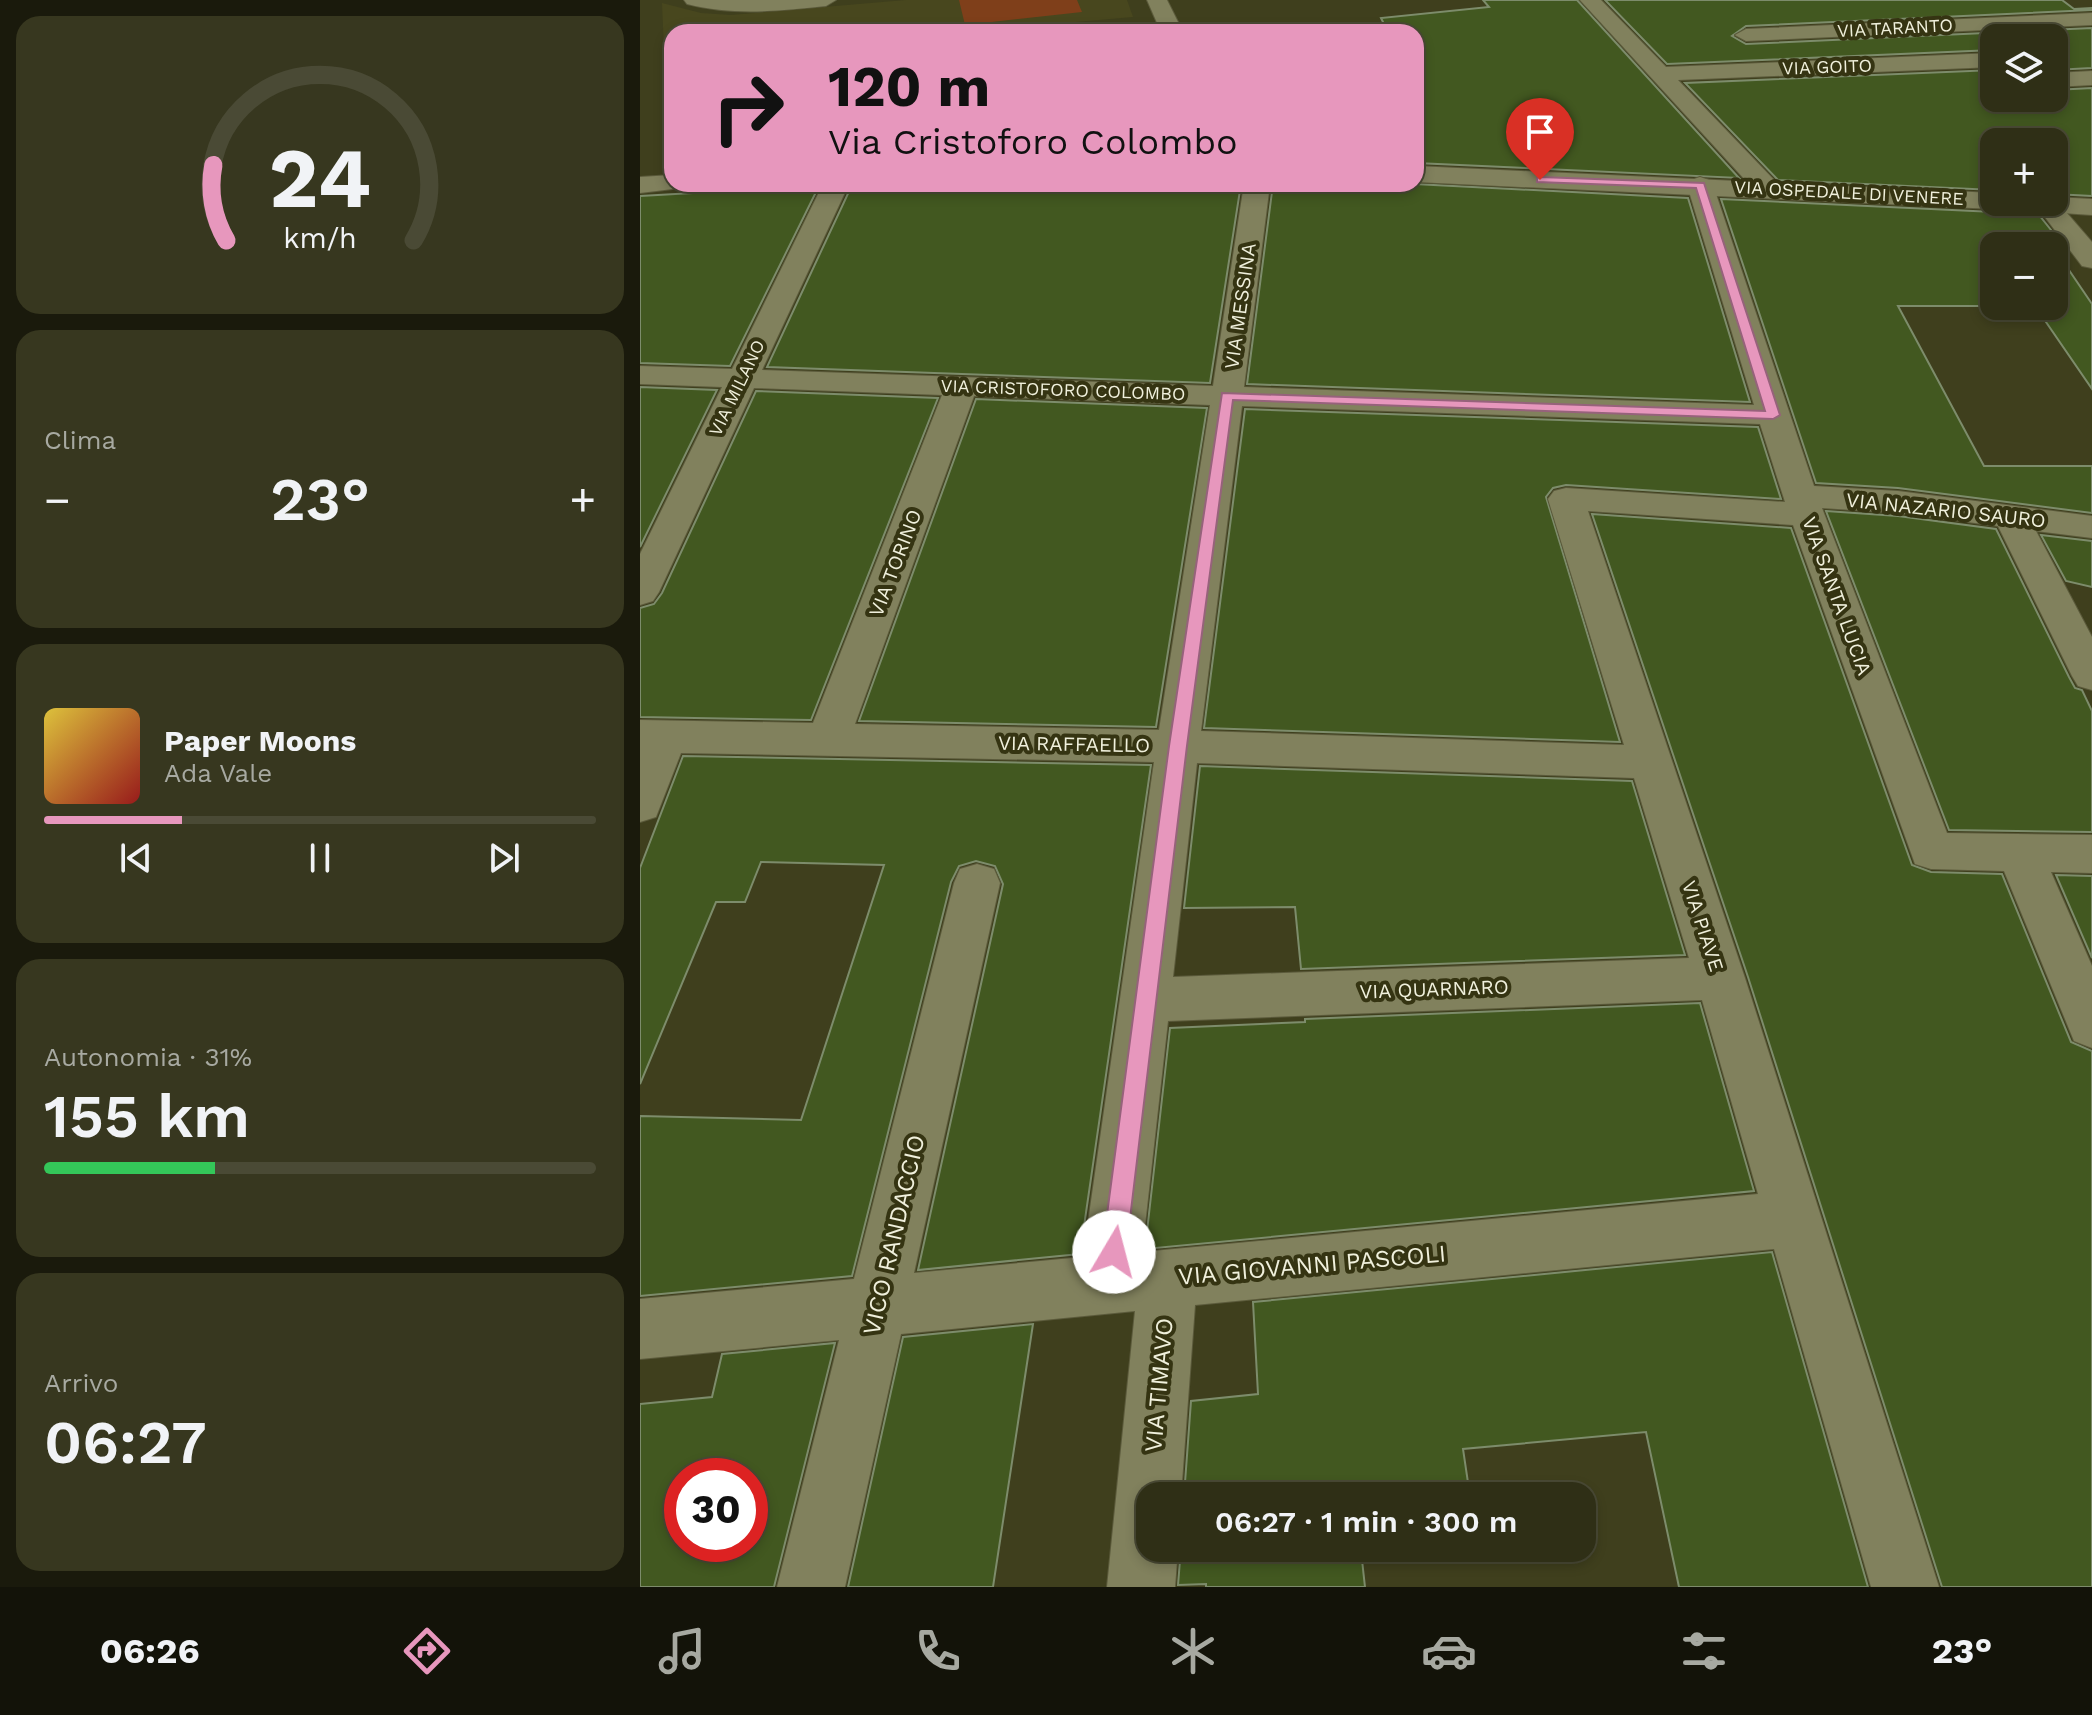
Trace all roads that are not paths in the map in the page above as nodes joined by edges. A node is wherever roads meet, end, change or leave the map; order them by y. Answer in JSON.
{"nodes":[{"id":1,"x":694,"y":0,"type":"edge"},
{"id":2,"x":826,"y":0,"type":"edge"},
{"id":3,"x":1157,"y":0,"type":"edge"},
{"id":4,"x":1590,"y":0,"type":"edge"},
{"id":5,"x":2092,"y":19,"type":"edge"},
{"id":6,"x":1168,"y":24,"type":"edge"},
{"id":7,"x":1746,"y":35,"type":"dead end"},
{"id":8,"x":1980,"y":61,"type":"edge"},
{"id":9,"x":1660,"y":74,"type":"junction"},
{"id":10,"x":2092,"y":78,"type":"edge"},
{"id":11,"x":2068,"y":79,"type":"edge"},
{"id":12,"x":1980,"y":83,"type":"edge"},
{"id":13,"x":1913,"y":86,"type":"dead end"},
{"id":14,"x":1424,"y":174,"type":"edge"},
{"id":15,"x":664,"y":184,"type":"edge"},
{"id":16,"x":640,"y":185,"type":"edge"},
{"id":17,"x":1700,"y":185,"type":"junction"},
{"id":18,"x":1768,"y":189,"type":"junction"},
{"id":19,"x":832,"y":192,"type":"edge"},
{"id":20,"x":1256,"y":192,"type":"edge"},
{"id":21,"x":1980,"y":200,"type":"edge"},
{"id":22,"x":2068,"y":205,"type":"edge"},
{"id":23,"x":2092,"y":207,"type":"edge"},
{"id":24,"x":2057,"y":216,"type":"edge"},
{"id":25,"x":2092,"y":260,"type":"edge"},
{"id":26,"x":640,"y":375,"type":"edge"},
{"id":27,"x":741,"y":379,"type":"junction"},
{"id":28,"x":962,"y":386,"type":"junction"},
{"id":29,"x":1227,"y":395,"type":"junction"},
{"id":30,"x":1773,"y":415,"type":"junction"},
{"id":31,"x":1804,"y":505,"type":"junction"},
{"id":32,"x":2011,"y":517,"type":"junction"},
{"id":33,"x":2092,"y":527,"type":"edge"},
{"id":34,"x":640,"y":592,"type":"edge"},
{"id":35,"x":2092,"y":676,"type":"edge"},
{"id":36,"x":653,"y":737,"type":"edge"},
{"id":37,"x":828,"y":740,"type":"junction"},
{"id":38,"x":1178,"y":746,"type":"junction"},
{"id":39,"x":1651,"y":762,"type":"junction"},
{"id":40,"x":640,"y":805,"type":"edge"},
{"id":41,"x":2020,"y":853,"type":"junction"},
{"id":42,"x":2092,"y":854,"type":"edge"},
{"id":43,"x":977,"y":883,"type":"dead end"},
{"id":44,"x":1720,"y":978,"type":"junction"},
{"id":45,"x":1148,"y":1000,"type":"junction"},
{"id":46,"x":2092,"y":1025,"type":"edge"},
{"id":47,"x":1793,"y":1219,"type":"junction"},
{"id":48,"x":1139,"y":1282,"type":"junction"},
{"id":49,"x":877,"y":1306,"type":"junction"},
{"id":50,"x":640,"y":1329,"type":"edge"},
{"id":51,"x":811,"y":1587,"type":"edge"},
{"id":52,"x":1141,"y":1587,"type":"edge"},
{"id":53,"x":1905,"y":1587,"type":"edge"}],
"edges":[{"from":1,"to":2,"type":"street"},
{"from":3,"to":6,"type":"street"},
{"from":4,"to":9,"type":"street"},
{"from":5,"to":7,"type":"street","name":"VIA TARANTO"},
{"from":8,"to":9,"type":"street","name":"VIA GOITO"},
{"from":9,"to":18,"type":"street"},
{"from":10,"to":11,"type":"street"},
{"from":12,"to":13,"type":"street"},
{"from":14,"to":17,"type":"street","name":"VIA OSPEDALE DI VENERE"},
{"from":15,"to":16,"type":"street"},
{"from":17,"to":18,"type":"street","name":"VIA OSPEDALE DI VENERE"},
{"from":17,"to":30,"type":"street","name":"VIA SANTA LUCIA"},
{"from":18,"to":21,"type":"street","name":"VIA OSPEDALE DI VENERE"},
{"from":19,"to":27,"type":"street","name":"VIA MILANO"},
{"from":20,"to":29,"type":"street","name":"VIA MESSINA"},
{"from":22,"to":23,"type":"street"},
{"from":24,"to":25,"type":"street"},
{"from":26,"to":27,"type":"street","name":"VIA CRISTOFORO COLOMBO"},
{"from":27,"to":28,"type":"street","name":"VIA CRISTOFORO COLOMBO"},
{"from":27,"to":34,"type":"street","name":"VIA MILANO"},
{"from":28,"to":29,"type":"street","name":"VIA CRISTOFORO COLOMBO"},
{"from":28,"to":37,"type":"street","name":"VIA TORINO"},
{"from":29,"to":30,"type":"street","name":"VIA CRISTOFORO COLOMBO"},
{"from":29,"to":38,"type":"street","name":"VIA MESSINA"},
{"from":30,"to":31,"type":"street","name":"VIA SANTA LUCIA"},
{"from":31,"to":32,"type":"street","name":"VIA NAZARIO SAURO"},
{"from":31,"to":39,"type":"street","name":"VIA PIAVE"},
{"from":31,"to":41,"type":"street","name":"VIA SANTA LUCIA"},
{"from":32,"to":33,"type":"street","name":"VIA NAZARIO SAURO"},
{"from":32,"to":35,"type":"street"},
{"from":36,"to":37,"type":"street","name":"VIA RAFFAELLO"},
{"from":36,"to":40,"type":"street"},
{"from":37,"to":38,"type":"street","name":"VIA RAFFAELLO"},
{"from":38,"to":39,"type":"street","name":"VIA RAFFAELLO"},
{"from":38,"to":45,"type":"street","name":"VIA MESSINA"},
{"from":39,"to":44,"type":"street","name":"VIA PIAVE"},
{"from":41,"to":42,"type":"street","name":"VIA SANTA LUCIA"},
{"from":41,"to":46,"type":"street"},
{"from":43,"to":49,"type":"street","name":"VICO RANDACCIO"},
{"from":44,"to":45,"type":"street","name":"VIA QUARNARO"},
{"from":44,"to":47,"type":"street","name":"VIA PIAVE"},
{"from":45,"to":48,"type":"street","name":"VIA MESSINA"},
{"from":47,"to":48,"type":"street","name":"VIA GIOVANNI PASCOLI"},
{"from":47,"to":53,"type":"street","name":"VIA PIAVE"},
{"from":48,"to":49,"type":"street","name":"VIA GIOVANNI PASCOLI"},
{"from":48,"to":52,"type":"street","name":"VIA TIMAVO"},
{"from":49,"to":50,"type":"street","name":"VIA GIOVANNI PASCOLI"},
{"from":49,"to":51,"type":"street","name":"VICO RANDACCIO"}]}
